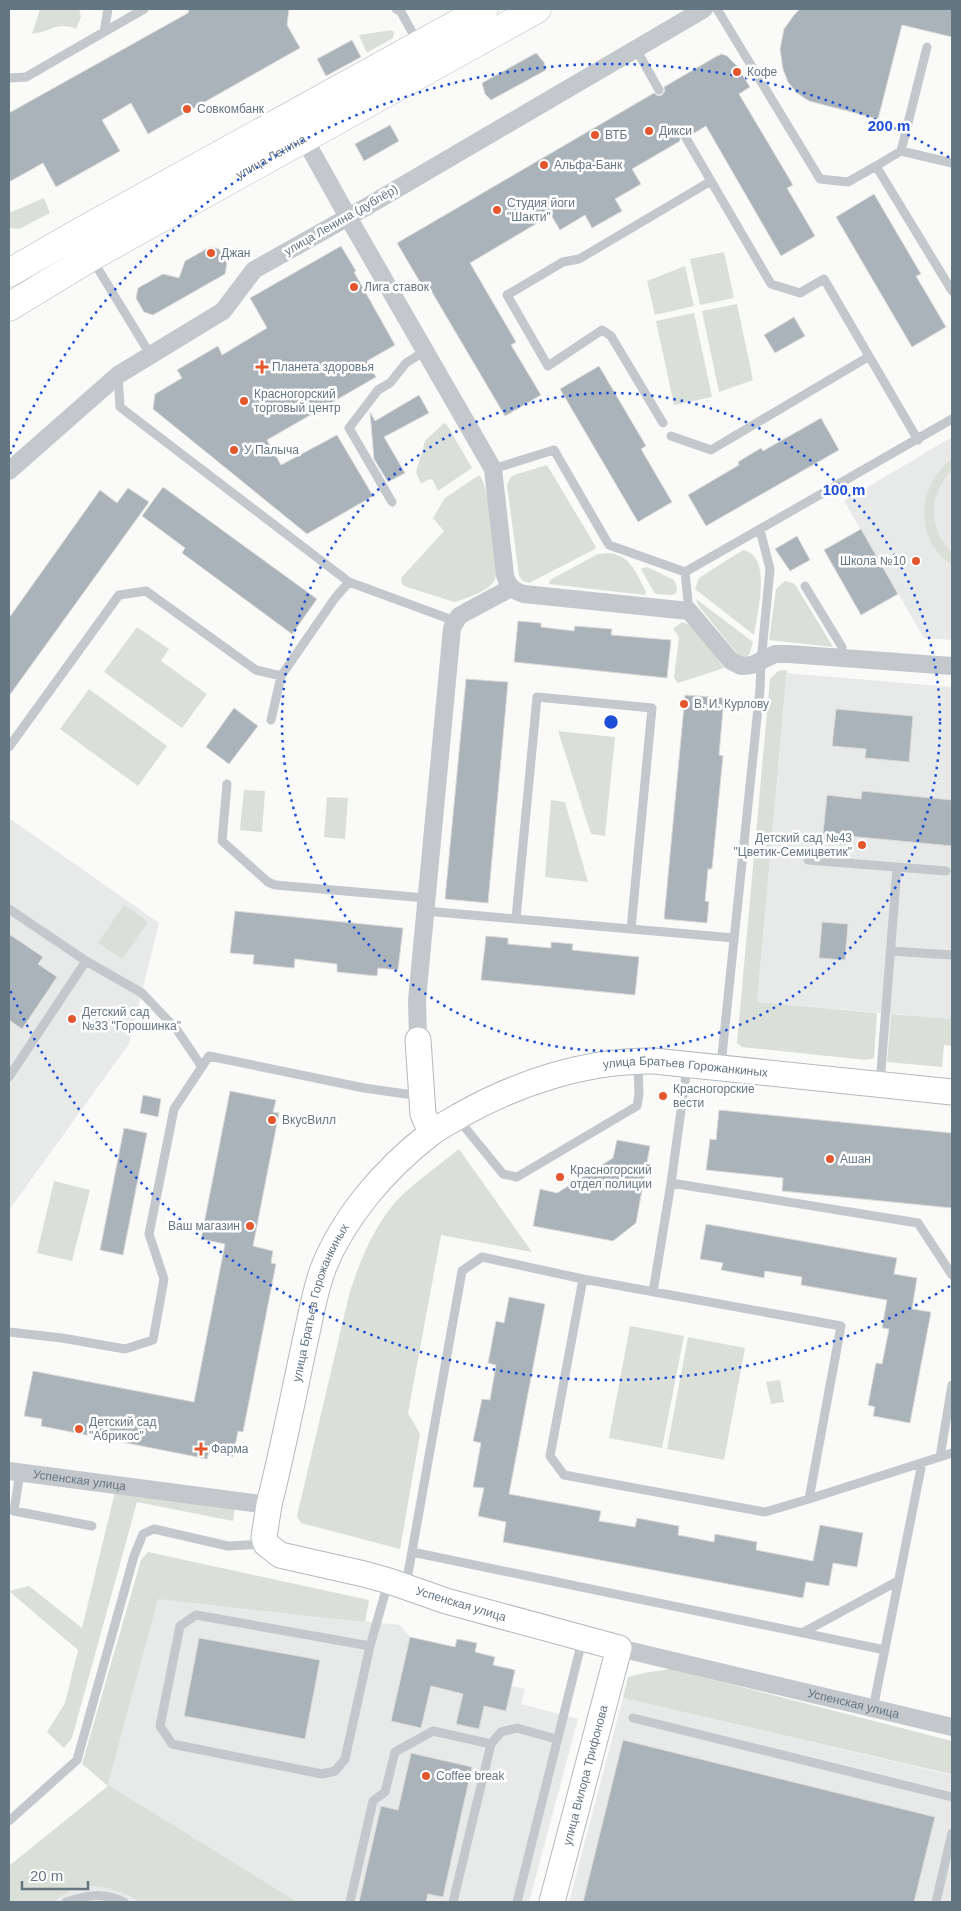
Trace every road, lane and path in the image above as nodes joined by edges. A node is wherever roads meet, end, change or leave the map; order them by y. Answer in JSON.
{"nodes":[{"id":1,"x":108,"y":9,"type":"edge"},
{"id":2,"x":144,"y":9,"type":"edge"},
{"id":3,"x":396,"y":9,"type":"edge"},
{"id":4,"x":484,"y":9,"type":"edge"},
{"id":5,"x":536,"y":9,"type":"edge"},
{"id":6,"x":704,"y":9,"type":"edge"},
{"id":7,"x":717,"y":9,"type":"edge"},
{"id":8,"x":104,"y":32,"type":"junction"},
{"id":9,"x":419,"y":44,"type":"junction"},
{"id":10,"x":927,"y":47,"type":"dead end"},
{"id":11,"x":636,"y":49,"type":"junction"},
{"id":12,"x":9,"y":78,"type":"edge"},
{"id":13,"x":659,"y":90,"type":"dead end"},
{"id":14,"x":304,"y":138,"type":"junction"},
{"id":15,"x":686,"y":138,"type":"dead end"},
{"id":16,"x":901,"y":151,"type":"junction"},
{"id":17,"x":952,"y":164,"type":"edge"},
{"id":18,"x":876,"y":166,"type":"junction"},
{"id":19,"x":711,"y":181,"type":"junction"},
{"id":20,"x":348,"y":217,"type":"junction"},
{"id":21,"x":91,"y":257,"type":"junction"},
{"id":22,"x":9,"y":274,"type":"edge"},
{"id":23,"x":952,"y":291,"type":"edge"},
{"id":24,"x":9,"y":307,"type":"edge"},
{"id":25,"x":425,"y":351,"type":"junction"},
{"id":26,"x":150,"y":354,"type":"junction"},
{"id":27,"x":868,"y":357,"type":"junction"},
{"id":28,"x":118,"y":375,"type":"junction"},
{"id":29,"x":952,"y":419,"type":"edge"},
{"id":30,"x":663,"y":423,"type":"dead end"},
{"id":31,"x":671,"y":436,"type":"dead end"},
{"id":32,"x":918,"y":440,"type":"junction"},
{"id":33,"x":493,"y":469,"type":"junction"},
{"id":34,"x":9,"y":471,"type":"edge"},
{"id":35,"x":392,"y":502,"type":"dead end"},
{"id":36,"x":760,"y":530,"type":"junction"},
{"id":37,"x":685,"y":572,"type":"junction"},
{"id":38,"x":349,"y":582,"type":"junction"},
{"id":39,"x":805,"y":586,"type":"dead end"},
{"id":40,"x":511,"y":588,"type":"junction"},
{"id":41,"x":689,"y":611,"type":"junction"},
{"id":42,"x":456,"y":621,"type":"junction"},
{"id":43,"x":841,"y":658,"type":"junction"},
{"id":44,"x":760,"y":662,"type":"junction"},
{"id":45,"x":952,"y":666,"type":"edge"},
{"id":46,"x":281,"y":676,"type":"junction"},
{"id":47,"x":271,"y":720,"type":"dead end"},
{"id":48,"x":9,"y":747,"type":"edge"},
{"id":49,"x":227,"y":784,"type":"dead end"},
{"id":50,"x":808,"y":860,"type":"dead end"},
{"id":51,"x":897,"y":868,"type":"junction"},
{"id":52,"x":946,"y":871,"type":"dead end"},
{"id":53,"x":426,"y":904,"type":"junction"},
{"id":54,"x":9,"y":909,"type":"edge"},
{"id":55,"x":516,"y":918,"type":"junction"},
{"id":56,"x":631,"y":929,"type":"junction"},
{"id":57,"x":734,"y":938,"type":"junction"},
{"id":58,"x":890,"y":951,"type":"junction"},
{"id":59,"x":952,"y":955,"type":"edge"},
{"id":60,"x":86,"y":961,"type":"junction"},
{"id":61,"x":418,"y":1040,"type":"joint"},
{"id":62,"x":631,"y":1061,"type":"junction"},
{"id":63,"x":688,"y":1064,"type":"junction"},
{"id":64,"x":202,"y":1067,"type":"junction"},
{"id":65,"x":721,"y":1068,"type":"junction"},
{"id":66,"x":9,"y":1076,"type":"edge"},
{"id":67,"x":880,"y":1084,"type":"junction"},
{"id":68,"x":952,"y":1092,"type":"edge"},
{"id":69,"x":422,"y":1096,"type":"junction"},
{"id":70,"x":457,"y":1117,"type":"junction"},
{"id":71,"x":431,"y":1133,"type":"junction"},
{"id":72,"x":672,"y":1183,"type":"junction"},
{"id":73,"x":952,"y":1275,"type":"edge"},
{"id":74,"x":583,"y":1279,"type":"junction"},
{"id":75,"x":653,"y":1292,"type":"junction"},
{"id":76,"x":9,"y":1332,"type":"edge"},
{"id":77,"x":952,"y":1385,"type":"edge"},
{"id":78,"x":952,"y":1453,"type":"edge"},
{"id":79,"x":940,"y":1457,"type":"junction"},
{"id":80,"x":922,"y":1463,"type":"junction"},
{"id":81,"x":15,"y":1472,"type":"edge"},
{"id":82,"x":809,"y":1498,"type":"junction"},
{"id":83,"x":269,"y":1505,"type":"junction"},
{"id":84,"x":11,"y":1511,"type":"edge"},
{"id":85,"x":92,"y":1526,"type":"dead end"},
{"id":86,"x":266,"y":1544,"type":"junction"},
{"id":87,"x":412,"y":1552,"type":"junction"},
{"id":88,"x":898,"y":1581,"type":"junction"},
{"id":89,"x":397,"y":1584,"type":"junction"},
{"id":90,"x":802,"y":1633,"type":"junction"},
{"id":91,"x":583,"y":1639,"type":"junction"},
{"id":92,"x":370,"y":1646,"type":"junction"},
{"id":93,"x":619,"y":1648,"type":"junction"},
{"id":94,"x":885,"y":1650,"type":"junction"},
{"id":95,"x":873,"y":1709,"type":"junction"},
{"id":96,"x":633,"y":1718,"type":"dead end"},
{"id":97,"x":952,"y":1727,"type":"edge"},
{"id":98,"x":556,"y":1739,"type":"junction"},
{"id":99,"x":491,"y":1744,"type":"junction"},
{"id":100,"x":952,"y":1797,"type":"edge"},
{"id":101,"x":9,"y":1821,"type":"edge"},
{"id":102,"x":952,"y":1833,"type":"edge"},
{"id":103,"x":450,"y":1866,"type":"dead end"},
{"id":104,"x":461,"y":1868,"type":"junction"},
{"id":105,"x":66,"y":1902,"type":"edge"},
{"id":106,"x":124,"y":1902,"type":"edge"},
{"id":107,"x":350,"y":1902,"type":"edge"},
{"id":108,"x":453,"y":1902,"type":"edge"},
{"id":109,"x":516,"y":1902,"type":"edge"},
{"id":110,"x":552,"y":1902,"type":"edge"},
{"id":111,"x":936,"y":1902,"type":"edge"}],
"edges":[{"from":1,"to":8,"type":"lane"},
{"from":2,"to":8,"type":"lane"},
{"from":3,"to":9,"type":"lane"},
{"from":4,"to":9,"type":"main road"},
{"from":5,"to":14,"type":"main road","name":"улица Ленина"},
{"from":6,"to":11,"type":"street","name":"улица Ленина (дублёр)"},
{"from":7,"to":18,"type":"lane"},
{"from":8,"to":12,"type":"lane"},
{"from":9,"to":22,"type":"main road"},
{"from":10,"to":16,"type":"lane"},
{"from":11,"to":13,"type":"lane"},
{"from":11,"to":20,"type":"street","name":"улица Ленина (дублёр)"},
{"from":14,"to":20,"type":"street"},
{"from":14,"to":21,"type":"main road","name":"улица Ленина"},
{"from":15,"to":19,"type":"lane"},
{"from":16,"to":17,"type":"lane"},
{"from":16,"to":18,"type":"lane"},
{"from":18,"to":23,"type":"lane"},
{"from":19,"to":27,"type":"lane"},
{"from":19,"to":30,"type":"lane"},
{"from":20,"to":25,"type":"street"},
{"from":20,"to":26,"type":"street","name":"улица Ленина (дублёр)"},
{"from":21,"to":24,"type":"main road","name":"улица Ленина"},
{"from":21,"to":26,"type":"lane"},
{"from":25,"to":33,"type":"street"},
{"from":25,"to":35,"type":"lane"},
{"from":26,"to":28,"type":"street","name":"улица Ленина (дублёр)"},
{"from":27,"to":31,"type":"lane"},
{"from":27,"to":32,"type":"lane"},
{"from":28,"to":34,"type":"street","name":"улица Ленина (дублёр)"},
{"from":28,"to":38,"type":"lane"},
{"from":29,"to":32,"type":"lane"},
{"from":32,"to":36,"type":"lane"},
{"from":33,"to":37,"type":"lane"},
{"from":33,"to":40,"type":"street"},
{"from":36,"to":37,"type":"lane"},
{"from":36,"to":44,"type":"lane"},
{"from":37,"to":41,"type":"lane"},
{"from":38,"to":42,"type":"lane"},
{"from":38,"to":46,"type":"lane"},
{"from":39,"to":43,"type":"lane"},
{"from":40,"to":41,"type":"street"},
{"from":40,"to":42,"type":"street"},
{"from":41,"to":44,"type":"street"},
{"from":42,"to":53,"type":"street"},
{"from":43,"to":44,"type":"street"},
{"from":43,"to":45,"type":"street"},
{"from":44,"to":57,"type":"lane"},
{"from":46,"to":47,"type":"lane"},
{"from":46,"to":48,"type":"lane"},
{"from":49,"to":53,"type":"lane"},
{"from":50,"to":51,"type":"lane"},
{"from":51,"to":52,"type":"lane"},
{"from":51,"to":58,"type":"lane"},
{"from":53,"to":55,"type":"lane"},
{"from":53,"to":61,"type":"street"},
{"from":54,"to":60,"type":"lane"},
{"from":55,"to":56,"type":"lane"},
{"from":55,"to":56,"type":"lane"},
{"from":56,"to":57,"type":"lane"},
{"from":57,"to":65,"type":"lane"},
{"from":58,"to":59,"type":"lane"},
{"from":58,"to":67,"type":"lane"},
{"from":60,"to":64,"type":"lane"},
{"from":60,"to":66,"type":"lane"},
{"from":61,"to":69,"type":"street"},
{"from":62,"to":63,"type":"street","name":"улица Братьев Горожанкиных"},
{"from":62,"to":70,"type":"street","name":"улица Братьев Горожанкиных"},
{"from":62,"to":70,"type":"lane"},
{"from":63,"to":65,"type":"street","name":"улица Братьев Горожанкиных"},
{"from":63,"to":72,"type":"lane"},
{"from":64,"to":69,"type":"lane"},
{"from":64,"to":76,"type":"lane"},
{"from":65,"to":67,"type":"street","name":"улица Братьев Горожанкиных"},
{"from":67,"to":68,"type":"street","name":"улица Братьев Горожанкиных"},
{"from":69,"to":71,"type":"street"},
{"from":70,"to":71,"type":"street","name":"улица Братьев Горожанкиных"},
{"from":71,"to":83,"type":"street","name":"улица Братьев Горожанкиных"},
{"from":72,"to":73,"type":"lane"},
{"from":72,"to":75,"type":"lane"},
{"from":74,"to":75,"type":"lane"},
{"from":74,"to":82,"type":"lane"},
{"from":74,"to":87,"type":"lane"},
{"from":75,"to":82,"type":"lane"},
{"from":77,"to":79,"type":"lane"},
{"from":78,"to":79,"type":"lane"},
{"from":79,"to":80,"type":"lane"},
{"from":80,"to":82,"type":"lane"},
{"from":80,"to":88,"type":"lane"},
{"from":81,"to":83,"type":"street","name":"Успенская улица"},
{"from":81,"to":84,"type":"lane"},
{"from":83,"to":86,"type":"street"},
{"from":84,"to":85,"type":"lane"},
{"from":86,"to":89,"type":"street","name":"Успенская улица"},
{"from":86,"to":101,"type":"lane"},
{"from":87,"to":89,"type":"lane"},
{"from":87,"to":90,"type":"lane"},
{"from":88,"to":90,"type":"lane"},
{"from":88,"to":94,"type":"lane"},
{"from":89,"to":91,"type":"street","name":"Успенская улица"},
{"from":89,"to":92,"type":"lane"},
{"from":90,"to":94,"type":"lane"},
{"from":91,"to":93,"type":"street","name":"Успенская улица"},
{"from":91,"to":98,"type":"lane"},
{"from":92,"to":92,"type":"lane"},
{"from":93,"to":95,"type":"street","name":"Успенская улица"},
{"from":93,"to":110,"type":"street","name":"улица Вилора Трифонова"},
{"from":94,"to":95,"type":"lane"},
{"from":95,"to":97,"type":"street","name":"Успенская улица"},
{"from":96,"to":100,"type":"lane"},
{"from":98,"to":99,"type":"lane"},
{"from":98,"to":109,"type":"lane"},
{"from":99,"to":104,"type":"lane"},
{"from":99,"to":107,"type":"lane"},
{"from":102,"to":111,"type":"lane"},
{"from":103,"to":104,"type":"lane"},
{"from":104,"to":108,"type":"lane"},
{"from":105,"to":106,"type":"lane"}]}
